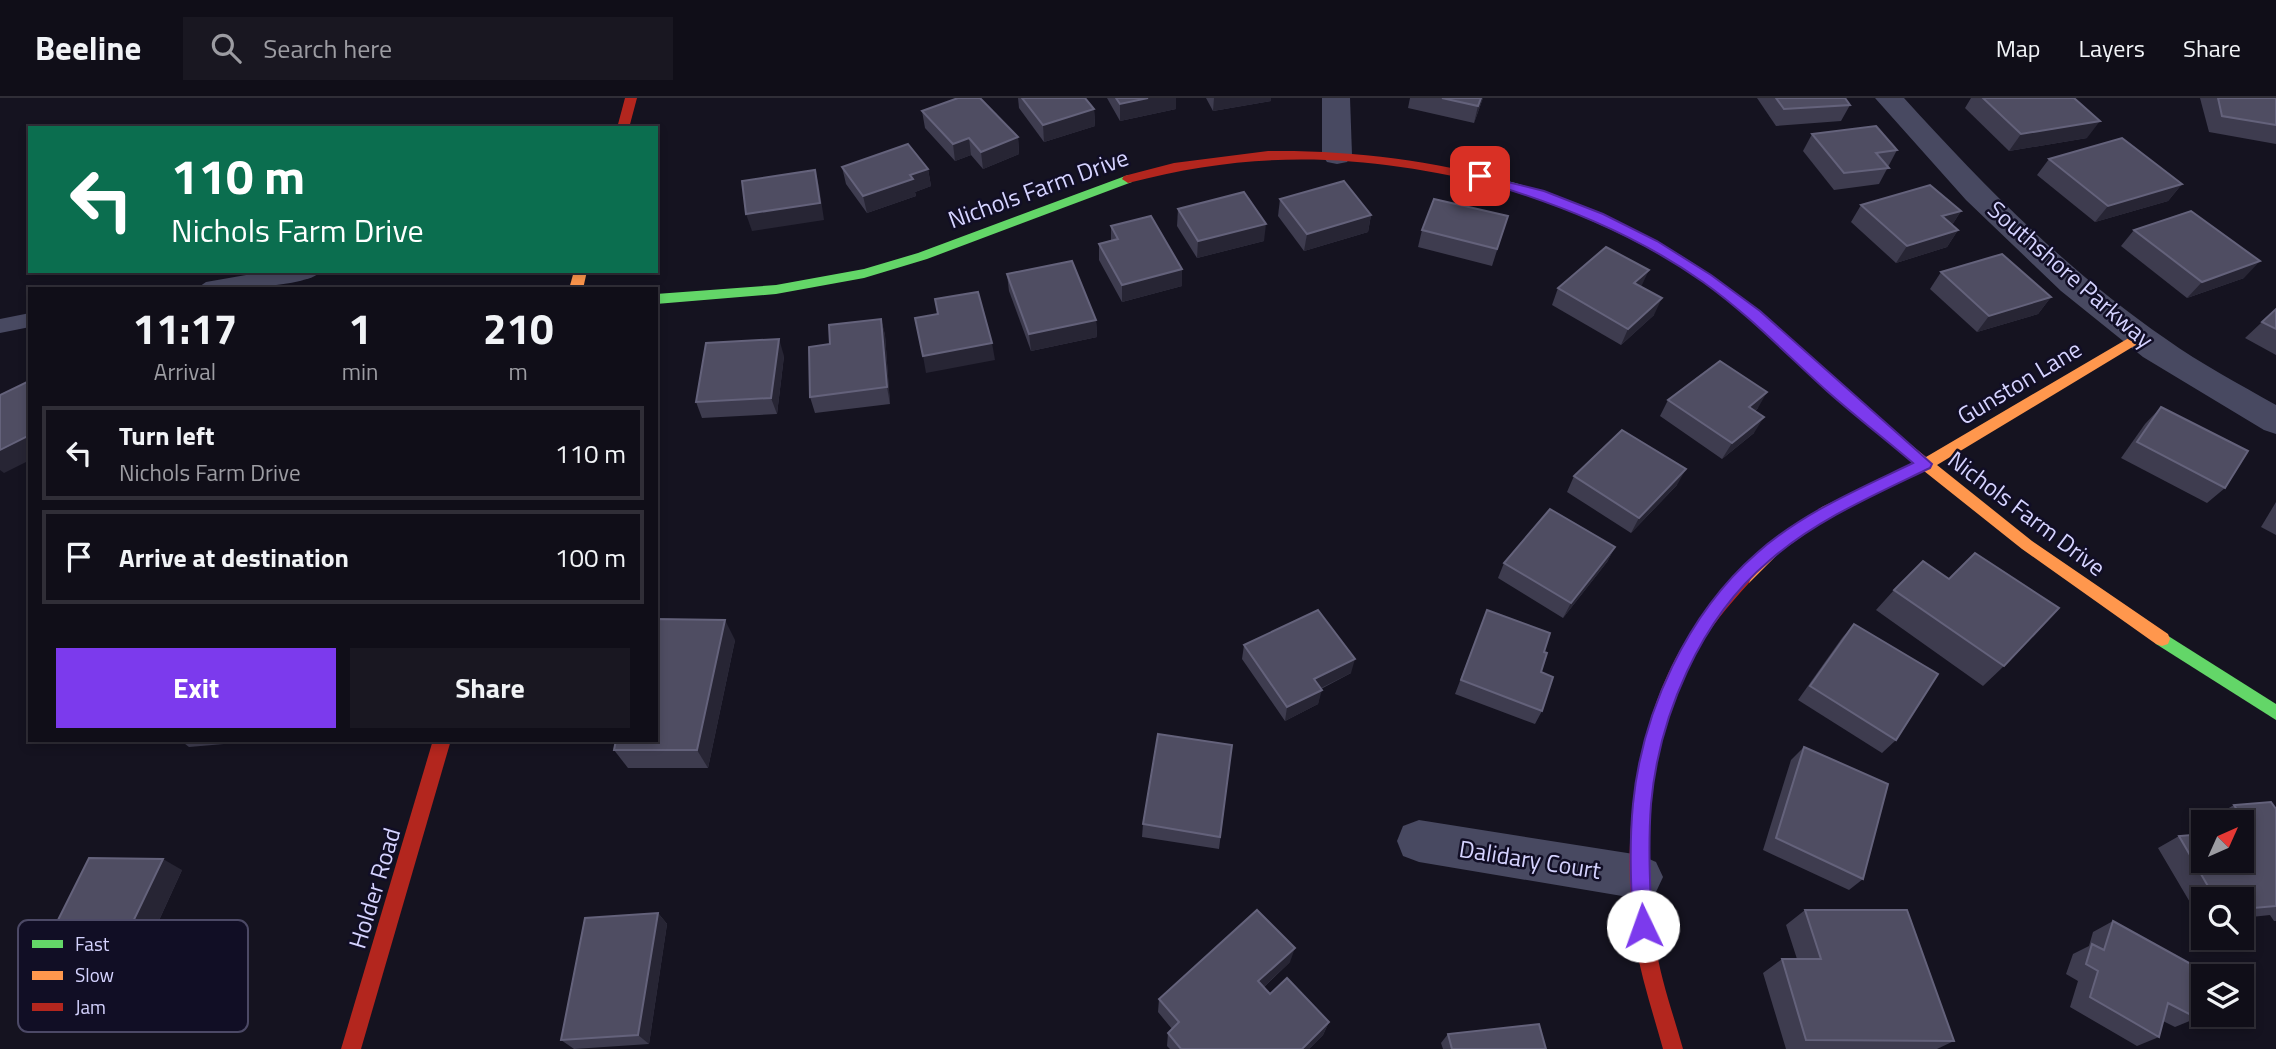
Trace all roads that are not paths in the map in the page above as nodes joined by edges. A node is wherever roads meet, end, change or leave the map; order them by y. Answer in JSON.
{"nodes":[{"id":1,"x":631,"y":98,"type":"edge"},
{"id":2,"x":1336,"y":98,"type":"edge"},
{"id":3,"x":1889,"y":98,"type":"edge"},
{"id":4,"x":624,"y":126,"type":"edge"},
{"id":5,"x":1337,"y":155,"type":"junction"},
{"id":6,"x":299,"y":273,"type":"edge"},
{"id":7,"x":218,"y":287,"type":"edge"},
{"id":8,"x":658,"y":299,"type":"edge"},
{"id":9,"x":28,"y":320,"type":"edge"},
{"id":10,"x":0,"y":326,"type":"edge"},
{"id":11,"x":2139,"y":337,"type":"junction"},
{"id":12,"x":2276,"y":421,"type":"edge"},
{"id":13,"x":1924,"y":464,"type":"junction"},
{"id":14,"x":2276,"y":713,"type":"edge"},
{"id":15,"x":441,"y":742,"type":"edge"},
{"id":16,"x":1419,"y":841,"type":"dead end"},
{"id":17,"x":1640,"y":877,"type":"junction"},
{"id":18,"x":351,"y":1049,"type":"edge"},
{"id":19,"x":1673,"y":1049,"type":"edge"}],
"edges":[{"from":1,"to":4,"type":"street"},
{"from":2,"to":5,"type":"street"},
{"from":3,"to":11,"type":"street","name":"Southshore Parkway"},
{"from":5,"to":8,"type":"street","name":"Nichols Farm Drive"},
{"from":5,"to":13,"type":"street","name":"Nichols Farm Drive"},
{"from":6,"to":7,"type":"lane"},
{"from":9,"to":10,"type":"lane"},
{"from":11,"to":12,"type":"street","name":"Southshore Parkway"},
{"from":11,"to":13,"type":"street","name":"Gunston Lane"},
{"from":13,"to":14,"type":"street","name":"Nichols Farm Drive"},
{"from":13,"to":17,"type":"street","name":"Gunston Lane"},
{"from":15,"to":18,"type":"street","name":"Holder Road"},
{"from":16,"to":17,"type":"street","name":"Dalidary Court"},
{"from":17,"to":19,"type":"street","name":"Gunston Lane"}]}
